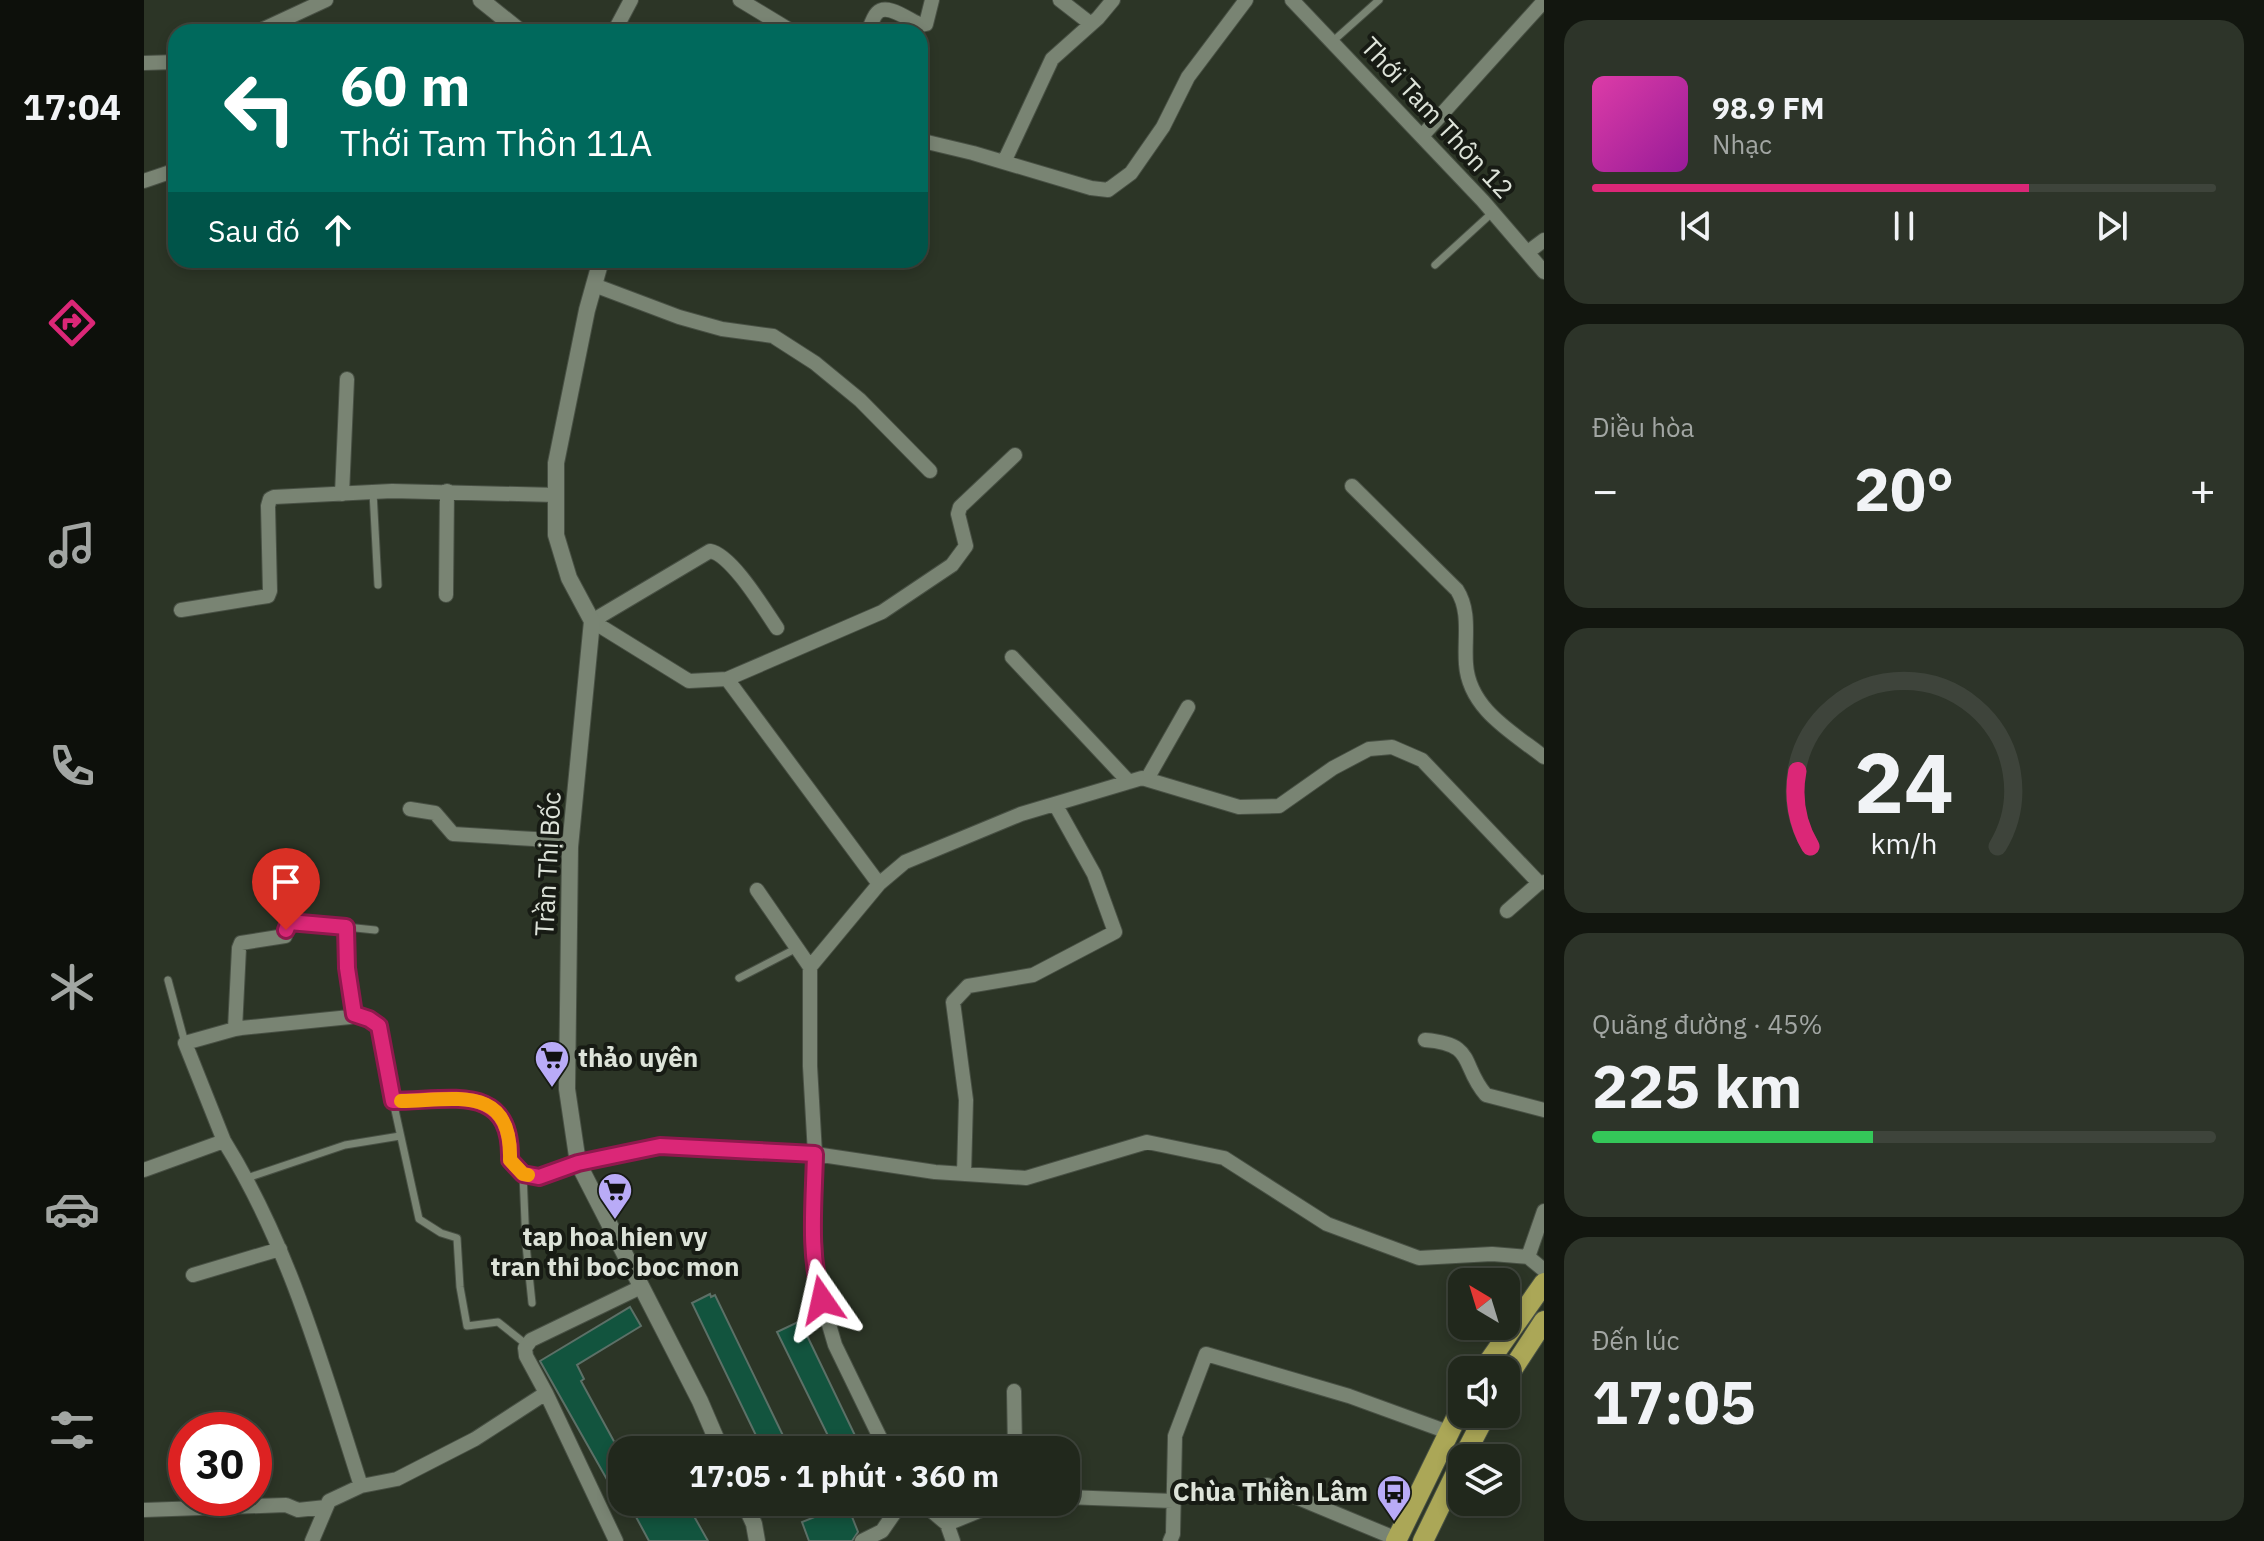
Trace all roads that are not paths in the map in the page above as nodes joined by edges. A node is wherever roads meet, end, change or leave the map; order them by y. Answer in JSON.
{"nodes":[{"id":1,"x":326,"y":0,"type":"edge"},
{"id":2,"x":481,"y":0,"type":"edge"},
{"id":3,"x":631,"y":0,"type":"edge"},
{"id":4,"x":740,"y":0,"type":"edge"},
{"id":5,"x":932,"y":0,"type":"edge"},
{"id":6,"x":1060,"y":0,"type":"edge"},
{"id":7,"x":1113,"y":0,"type":"edge"},
{"id":8,"x":1246,"y":0,"type":"edge"},
{"id":9,"x":1292,"y":0,"type":"edge"},
{"id":10,"x":1379,"y":0,"type":"edge"},
{"id":11,"x":1544,"y":1,"type":"edge"},
{"id":12,"x":274,"y":24,"type":"edge"},
{"id":13,"x":507,"y":24,"type":"edge"},
{"id":14,"x":618,"y":24,"type":"edge"},
{"id":15,"x":780,"y":24,"type":"edge"},
{"id":16,"x":872,"y":24,"type":"edge"},
{"id":17,"x":919,"y":24,"type":"edge"},
{"id":18,"x":926,"y":24,"type":"edge"},
{"id":19,"x":1091,"y":24,"type":"junction"},
{"id":20,"x":1332,"y":42,"type":"junction"},
{"id":21,"x":168,"y":62,"type":"edge"},
{"id":22,"x":144,"y":63,"type":"edge"},
{"id":23,"x":1422,"y":136,"type":"junction"},
{"id":24,"x":928,"y":142,"type":"edge"},
{"id":25,"x":1004,"y":162,"type":"junction"},
{"id":26,"x":168,"y":173,"type":"edge"},
{"id":27,"x":144,"y":181,"type":"edge"},
{"id":28,"x":1493,"y":212,"type":"junction"},
{"id":29,"x":1544,"y":240,"type":"edge"},
{"id":30,"x":1528,"y":252,"type":"junction"},
{"id":31,"x":1435,"y":265,"type":"dead end"},
{"id":32,"x":599,"y":268,"type":"edge"},
{"id":33,"x":1544,"y":272,"type":"edge"},
{"id":34,"x":594,"y":285,"type":"junction"},
{"id":35,"x":347,"y":379,"type":"dead end"},
{"id":36,"x":1015,"y":455,"type":"dead end"},
{"id":37,"x":930,"y":471,"type":"dead end"},
{"id":38,"x":1352,"y":486,"type":"dead end"},
{"id":39,"x":447,"y":491,"type":"junction"},
{"id":40,"x":373,"y":492,"type":"junction"},
{"id":41,"x":342,"y":494,"type":"junction"},
{"id":42,"x":556,"y":495,"type":"junction"},
{"id":43,"x":378,"y":585,"type":"dead end"},
{"id":44,"x":446,"y":595,"type":"dead end"},
{"id":45,"x":181,"y":610,"type":"dead end"},
{"id":46,"x":592,"y":621,"type":"junction"},
{"id":47,"x":777,"y":628,"type":"dead end"},
{"id":48,"x":1012,"y":657,"type":"dead end"},
{"id":49,"x":727,"y":679,"type":"junction"},
{"id":50,"x":1188,"y":707,"type":"dead end"},
{"id":51,"x":1544,"y":757,"type":"edge"},
{"id":52,"x":1147,"y":779,"type":"junction"},
{"id":53,"x":1129,"y":782,"type":"junction"},
{"id":54,"x":1055,"y":804,"type":"junction"},
{"id":55,"x":410,"y":809,"type":"dead end"},
{"id":56,"x":570,"y":845,"type":"junction"},
{"id":57,"x":1541,"y":883,"type":"edge"},
{"id":58,"x":879,"y":884,"type":"junction"},
{"id":59,"x":757,"y":890,"type":"dead end"},
{"id":60,"x":1507,"y":911,"type":"dead end"},
{"id":61,"x":346,"y":927,"type":"junction"},
{"id":62,"x":375,"y":930,"type":"dead end"},
{"id":63,"x":797,"y":948,"type":"junction"},
{"id":64,"x":810,"y":967,"type":"junction"},
{"id":65,"x":739,"y":978,"type":"dead end"},
{"id":66,"x":168,"y":980,"type":"dead end"},
{"id":67,"x":354,"y":1014,"type":"junction"},
{"id":68,"x":235,"y":1029,"type":"junction"},
{"id":69,"x":1425,"y":1040,"type":"dead end"},
{"id":70,"x":185,"y":1043,"type":"junction"},
{"id":71,"x":393,"y":1101,"type":"junction"},
{"id":72,"x":1544,"y":1110,"type":"edge"},
{"id":73,"x":400,"y":1136,"type":"junction"},
{"id":74,"x":224,"y":1141,"type":"junction"},
{"id":75,"x":815,"y":1154,"type":"junction"},
{"id":76,"x":578,"y":1163,"type":"junction"},
{"id":77,"x":144,"y":1170,"type":"edge"},
{"id":78,"x":523,"y":1174,"type":"junction"},
{"id":79,"x":964,"y":1174,"type":"junction"},
{"id":80,"x":247,"y":1178,"type":"junction"},
{"id":81,"x":1544,"y":1211,"type":"edge"},
{"id":82,"x":280,"y":1249,"type":"junction"},
{"id":83,"x":1528,"y":1257,"type":"junction"},
{"id":84,"x":1544,"y":1270,"type":"edge"},
{"id":85,"x":193,"y":1275,"type":"dead end"},
{"id":86,"x":1544,"y":1283,"type":"edge"},
{"id":87,"x":641,"y":1287,"type":"junction"},
{"id":88,"x":532,"y":1303,"type":"dead end"},
{"id":89,"x":1544,"y":1321,"type":"edge"},
{"id":90,"x":527,"y":1345,"type":"junction"},
{"id":91,"x":1493,"y":1356,"type":"edge"},
{"id":92,"x":1520,"y":1358,"type":"edge"},
{"id":93,"x":1014,"y":1391,"type":"dead end"},
{"id":94,"x":546,"y":1393,"type":"junction"},
{"id":95,"x":1450,"y":1428,"type":"edge"},
{"id":96,"x":1448,"y":1432,"type":"junction"},
{"id":97,"x":715,"y":1436,"type":"edge"},
{"id":98,"x":879,"y":1436,"type":"edge"},
{"id":99,"x":1015,"y":1436,"type":"edge"},
{"id":100,"x":1267,"y":1485,"type":"dead end"},
{"id":101,"x":361,"y":1486,"type":"junction"},
{"id":102,"x":1448,"y":1490,"type":"edge"},
{"id":103,"x":1080,"y":1498,"type":"edge"},
{"id":104,"x":1173,"y":1501,"type":"junction"},
{"id":105,"x":326,"y":1507,"type":"junction"},
{"id":106,"x":144,"y":1510,"type":"edge"},
{"id":107,"x":750,"y":1516,"type":"edge"},
{"id":108,"x":892,"y":1516,"type":"edge"},
{"id":109,"x":938,"y":1516,"type":"edge"},
{"id":110,"x":967,"y":1516,"type":"edge"},
{"id":111,"x":947,"y":1524,"type":"junction"},
{"id":112,"x":1396,"y":1540,"type":"edge"},
{"id":113,"x":312,"y":1541,"type":"edge"},
{"id":114,"x":616,"y":1541,"type":"edge"},
{"id":115,"x":757,"y":1541,"type":"edge"},
{"id":116,"x":862,"y":1541,"type":"edge"},
{"id":117,"x":953,"y":1541,"type":"edge"},
{"id":118,"x":1170,"y":1541,"type":"edge"},
{"id":119,"x":1423,"y":1541,"type":"edge"}],
"edges":[{"from":1,"to":12,"type":"street"},
{"from":2,"to":13,"type":"street"},
{"from":3,"to":14,"type":"street"},
{"from":4,"to":15,"type":"street"},
{"from":5,"to":18,"type":"street"},
{"from":6,"to":19,"type":"street"},
{"from":7,"to":19,"type":"street"},
{"from":8,"to":25,"type":"street"},
{"from":9,"to":20,"type":"street","name":"Thới Tam Thôn 12"},
{"from":10,"to":20,"type":"lane"},
{"from":11,"to":23,"type":"street"},
{"from":16,"to":17,"type":"street"},
{"from":19,"to":25,"type":"street"},
{"from":20,"to":23,"type":"street","name":"Thới Tam Thôn 12"},
{"from":21,"to":22,"type":"street"},
{"from":23,"to":28,"type":"street","name":"Thới Tam Thôn 12"},
{"from":24,"to":25,"type":"street"},
{"from":26,"to":27,"type":"street"},
{"from":28,"to":30,"type":"street","name":"Thới Tam Thôn 12"},
{"from":28,"to":31,"type":"lane"},
{"from":29,"to":30,"type":"street"},
{"from":30,"to":33,"type":"street","name":"Thới Tam Thôn 12"},
{"from":32,"to":34,"type":"street"},
{"from":34,"to":37,"type":"street"},
{"from":34,"to":42,"type":"street"},
{"from":35,"to":41,"type":"street"},
{"from":36,"to":49,"type":"street"},
{"from":38,"to":51,"type":"street"},
{"from":39,"to":40,"type":"street"},
{"from":39,"to":42,"type":"street"},
{"from":39,"to":44,"type":"street"},
{"from":40,"to":41,"type":"street"},
{"from":40,"to":43,"type":"lane"},
{"from":41,"to":45,"type":"street"},
{"from":42,"to":46,"type":"street"},
{"from":46,"to":47,"type":"street"},
{"from":46,"to":49,"type":"street"},
{"from":46,"to":56,"type":"street","name":"Trần Thị Bốc"},
{"from":48,"to":53,"type":"street"},
{"from":49,"to":58,"type":"street"},
{"from":50,"to":52,"type":"street"},
{"from":52,"to":53,"type":"street"},
{"from":52,"to":57,"type":"street"},
{"from":53,"to":54,"type":"street"},
{"from":54,"to":58,"type":"street"},
{"from":54,"to":79,"type":"street"},
{"from":55,"to":56,"type":"street"},
{"from":56,"to":76,"type":"street","name":"Trần Thị Bốc"},
{"from":57,"to":60,"type":"street"},
{"from":58,"to":64,"type":"street"},
{"from":59,"to":63,"type":"street"},
{"from":61,"to":62,"type":"lane"},
{"from":61,"to":67,"type":"street"},
{"from":61,"to":68,"type":"street"},
{"from":63,"to":64,"type":"street"},
{"from":63,"to":65,"type":"lane"},
{"from":64,"to":75,"type":"street"},
{"from":66,"to":70,"type":"lane"},
{"from":67,"to":68,"type":"street"},
{"from":67,"to":71,"type":"lane"},
{"from":68,"to":70,"type":"street"},
{"from":69,"to":72,"type":"street"},
{"from":70,"to":74,"type":"street"},
{"from":71,"to":73,"type":"lane"},
{"from":71,"to":78,"type":"lane"},
{"from":73,"to":80,"type":"lane"},
{"from":73,"to":90,"type":"lane"},
{"from":74,"to":77,"type":"street"},
{"from":74,"to":80,"type":"street"},
{"from":75,"to":76,"type":"street"},
{"from":75,"to":79,"type":"street"},
{"from":75,"to":98,"type":"street"},
{"from":76,"to":78,"type":"lane"},
{"from":76,"to":87,"type":"street","name":"Trần Thị Bốc"},
{"from":78,"to":88,"type":"lane"},
{"from":79,"to":83,"type":"street"},
{"from":80,"to":82,"type":"street"},
{"from":81,"to":83,"type":"street"},
{"from":82,"to":85,"type":"street"},
{"from":82,"to":101,"type":"street"},
{"from":83,"to":84,"type":"street"},
{"from":86,"to":91,"type":"main road"},
{"from":87,"to":90,"type":"street"},
{"from":87,"to":97,"type":"street","name":"Trần Thị Bốc"},
{"from":89,"to":92,"type":"main road"},
{"from":90,"to":94,"type":"street"},
{"from":93,"to":99,"type":"street"},
{"from":94,"to":101,"type":"street"},
{"from":94,"to":114,"type":"street"},
{"from":95,"to":96,"type":"main road"},
{"from":96,"to":104,"type":"street"},
{"from":96,"to":112,"type":"main road"},
{"from":100,"to":112,"type":"street"},
{"from":101,"to":105,"type":"street"},
{"from":102,"to":119,"type":"main road"},
{"from":103,"to":104,"type":"street"},
{"from":104,"to":118,"type":"street"},
{"from":105,"to":106,"type":"street"},
{"from":105,"to":113,"type":"street"},
{"from":107,"to":115,"type":"street"},
{"from":108,"to":116,"type":"street"},
{"from":109,"to":111,"type":"street"},
{"from":110,"to":111,"type":"street"},
{"from":111,"to":117,"type":"street"}]}
